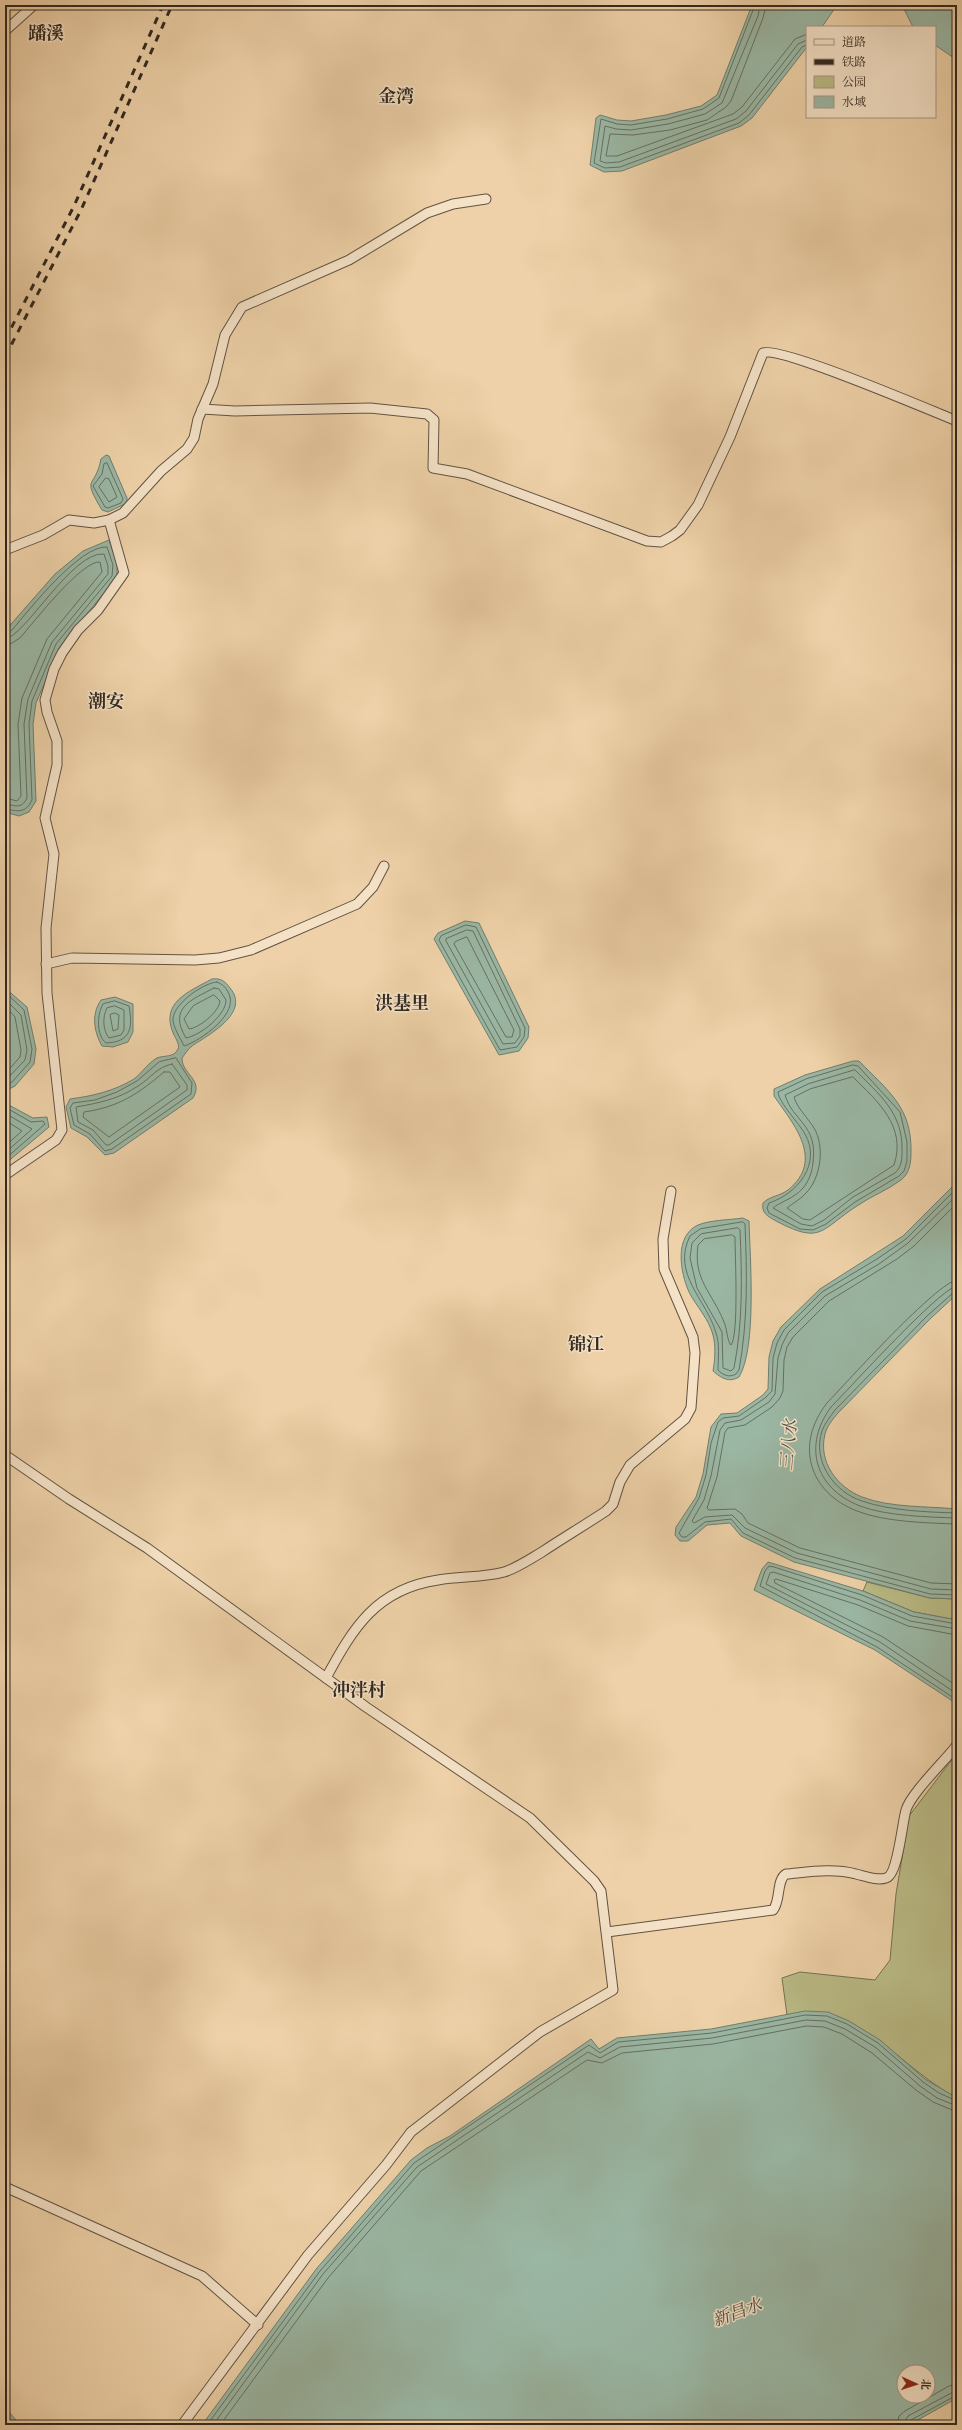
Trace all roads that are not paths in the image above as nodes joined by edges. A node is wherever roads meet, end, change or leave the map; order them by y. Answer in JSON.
{"nodes":[{"id":1,"x":34,"y":5,"type":"edge"},
{"id":2,"x":5,"y":31,"type":"edge"},
{"id":3,"x":486,"y":199,"type":"dead end"},
{"id":4,"x":202,"y":409,"type":"junction"},
{"id":5,"x":957,"y":421,"type":"edge"},
{"id":6,"x":109,"y":520,"type":"junction"},
{"id":7,"x":5,"y":550,"type":"edge"},
{"id":8,"x":384,"y":866,"type":"dead end"},
{"id":9,"x":46,"y":964,"type":"junction"},
{"id":10,"x":5,"y":1175,"type":"edge"},
{"id":11,"x":671,"y":1191,"type":"dead end"},
{"id":12,"x":5,"y":1455,"type":"edge"},
{"id":13,"x":326,"y":1678,"type":"junction"},
{"id":14,"x":957,"y":1745,"type":"edge"},
{"id":15,"x":607,"y":1932,"type":"junction"},
{"id":16,"x":5,"y":2187,"type":"edge"},
{"id":17,"x":258,"y":2325,"type":"junction"},
{"id":18,"x":182,"y":2425,"type":"edge"}],
"edges":[{"from":1,"to":2,"type":"street"},
{"from":3,"to":4,"type":"street"},
{"from":4,"to":5,"type":"street"},
{"from":4,"to":6,"type":"street"},
{"from":6,"to":7,"type":"street"},
{"from":6,"to":9,"type":"street"},
{"from":8,"to":9,"type":"street"},
{"from":9,"to":10,"type":"street"},
{"from":11,"to":13,"type":"street"},
{"from":12,"to":13,"type":"street"},
{"from":13,"to":15,"type":"street"},
{"from":14,"to":15,"type":"street"},
{"from":15,"to":17,"type":"street"},
{"from":16,"to":17,"type":"street"},
{"from":17,"to":18,"type":"street"}]}
